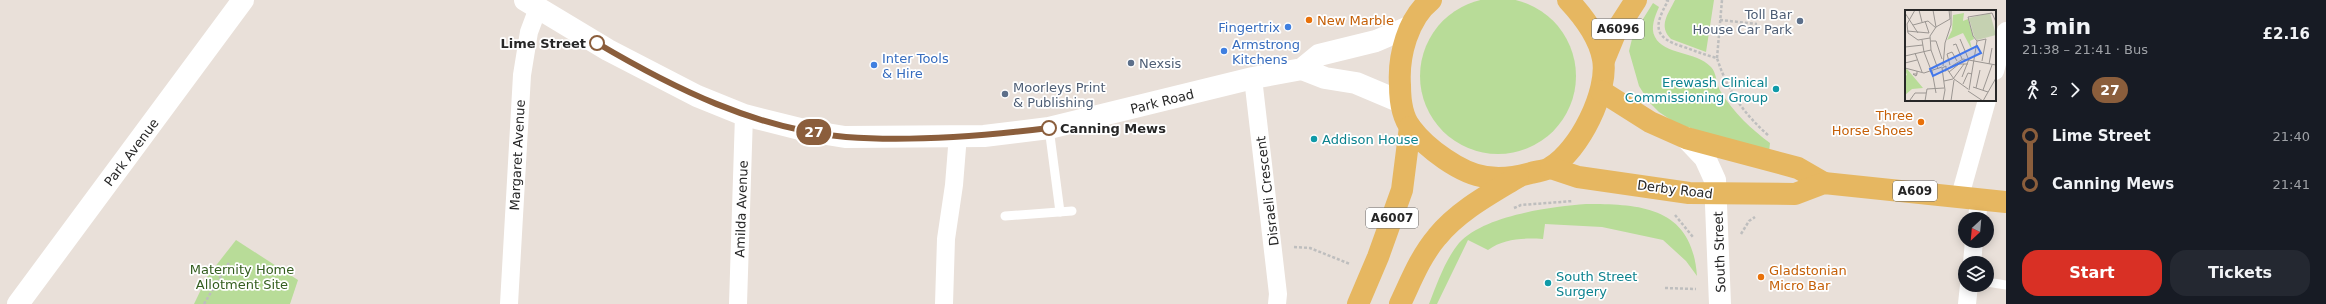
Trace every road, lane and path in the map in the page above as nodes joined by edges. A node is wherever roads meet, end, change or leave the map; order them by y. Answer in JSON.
{"nodes":[{"id":1,"x":243,"y":0,"type":"edge"},
{"id":2,"x":1568,"y":0,"type":"edge"},
{"id":3,"x":1636,"y":0,"type":"edge"},
{"id":4,"x":1668,"y":0,"type":"edge"},
{"id":5,"x":1722,"y":0,"type":"edge"},
{"id":6,"x":531,"y":4,"type":"edge"},
{"id":7,"x":1420,"y":9,"type":"edge"},
{"id":8,"x":1720,"y":20,"type":"junction"},
{"id":9,"x":1757,"y":24,"type":"dead end"},
{"id":10,"x":2006,"y":31,"type":"edge"},
{"id":11,"x":1717,"y":58,"type":"junction"},
{"id":12,"x":1604,"y":60,"type":"junction"},
{"id":13,"x":1996,"y":67,"type":"edge"},
{"id":14,"x":1302,"y":69,"type":"junction"},
{"id":15,"x":1252,"y":78,"type":"junction"},
{"id":16,"x":1601,"y":91,"type":"junction"},
{"id":17,"x":1987,"y":101,"type":"edge"},
{"id":18,"x":1401,"y":102,"type":"junction"},
{"id":19,"x":744,"y":114,"type":"junction"},
{"id":20,"x":1410,"y":127,"type":"junction"},
{"id":21,"x":1049,"y":128,"type":"junction"},
{"id":22,"x":958,"y":135,"type":"junction"},
{"id":23,"x":1686,"y":138,"type":"junction"},
{"id":24,"x":1775,"y":140,"type":"dead end"},
{"id":25,"x":1551,"y":168,"type":"junction"},
{"id":26,"x":1519,"y":176,"type":"junction"},
{"id":27,"x":1824,"y":184,"type":"junction"},
{"id":28,"x":1717,"y":194,"type":"junction"},
{"id":29,"x":1773,"y":194,"type":"junction"},
{"id":30,"x":1577,"y":200,"type":"dead end"},
{"id":31,"x":2006,"y":202,"type":"edge"},
{"id":32,"x":1972,"y":205,"type":"edge"},
{"id":33,"x":1508,"y":210,"type":"dead end"},
{"id":34,"x":1072,"y":211,"type":"dead end"},
{"id":35,"x":1060,"y":212,"type":"junction"},
{"id":36,"x":1671,"y":212,"type":"dead end"},
{"id":37,"x":1005,"y":216,"type":"dead end"},
{"id":38,"x":1740,"y":238,"type":"dead end"},
{"id":39,"x":1696,"y":244,"type":"dead end"},
{"id":40,"x":230,"y":261,"type":"dead end"},
{"id":41,"x":1994,"y":283,"type":"edge"},
{"id":42,"x":2006,"y":285,"type":"edge"},
{"id":43,"x":1665,"y":288,"type":"dead end"},
{"id":44,"x":1968,"y":292,"type":"edge"},
{"id":45,"x":1720,"y":297,"type":"edge"},
{"id":46,"x":18,"y":304,"type":"edge"},
{"id":47,"x":204,"y":304,"type":"edge"},
{"id":48,"x":509,"y":304,"type":"edge"},
{"id":49,"x":738,"y":304,"type":"edge"},
{"id":50,"x":944,"y":304,"type":"edge"},
{"id":51,"x":1277,"y":304,"type":"edge"},
{"id":52,"x":1358,"y":304,"type":"edge"},
{"id":53,"x":1400,"y":304,"type":"edge"},
{"id":54,"x":1967,"y":304,"type":"edge"}],
"edges":[{"from":1,"to":46,"type":"street","name":"Park Avenue"},
{"from":2,"to":12,"type":"main road"},
{"from":3,"to":12,"type":"main road","number":"A6096"},
{"from":4,"to":11,"type":"path"},
{"from":5,"to":8,"type":"path"},
{"from":6,"to":19,"type":"street","name":"Park Road"},
{"from":6,"to":48,"type":"street","name":"Margaret Avenue"},
{"from":7,"to":14,"type":"street"},
{"from":7,"to":18,"type":"main road"},
{"from":8,"to":9,"type":"path"},
{"from":8,"to":11,"type":"path"},
{"from":10,"to":13,"type":"street"},
{"from":11,"to":24,"type":"path"},
{"from":12,"to":16,"type":"main road"},
{"from":14,"to":15,"type":"street","name":"Park Road"},
{"from":14,"to":18,"type":"street"},
{"from":15,"to":21,"type":"street","name":"Park Road"},
{"from":15,"to":51,"type":"street","name":"Disraeli Crescent"},
{"from":16,"to":23,"type":"main road","name":"Derby Road","number":"A609"},
{"from":16,"to":25,"type":"main road"},
{"from":17,"to":32,"type":"street"},
{"from":18,"to":20,"type":"main road"},
{"from":19,"to":22,"type":"street","name":"Park Road"},
{"from":19,"to":49,"type":"street","name":"Amilda Avenue"},
{"from":20,"to":26,"type":"main road"},
{"from":20,"to":52,"type":"main road","number":"A6007"},
{"from":21,"to":22,"type":"street","name":"Park Road"},
{"from":21,"to":35,"type":"lane"},
{"from":22,"to":50,"type":"street"},
{"from":23,"to":27,"type":"main road","name":"Derby Road","number":"A609"},
{"from":23,"to":28,"type":"street","name":"South Street"},
{"from":25,"to":26,"type":"main road"},
{"from":25,"to":28,"type":"main road","name":"Derby Road","number":"A609"},
{"from":26,"to":53,"type":"main road"},
{"from":27,"to":29,"type":"main road","name":"Derby Road","number":"A609"},
{"from":27,"to":32,"type":"main road","name":"Derby Road","number":"A609"},
{"from":28,"to":29,"type":"main road","name":"Derby Road","number":"A609"},
{"from":28,"to":45,"type":"street","name":"South Street"},
{"from":29,"to":38,"type":"path"},
{"from":30,"to":33,"type":"path"},
{"from":31,"to":32,"type":"main road","name":"Derby Road","number":"A609"},
{"from":34,"to":35,"type":"lane"},
{"from":35,"to":37,"type":"lane"},
{"from":36,"to":39,"type":"path"},
{"from":40,"to":47,"type":"path"},
{"from":41,"to":42,"type":"lane"},
{"from":43,"to":45,"type":"path"},
{"from":44,"to":54,"type":"street"}]}
